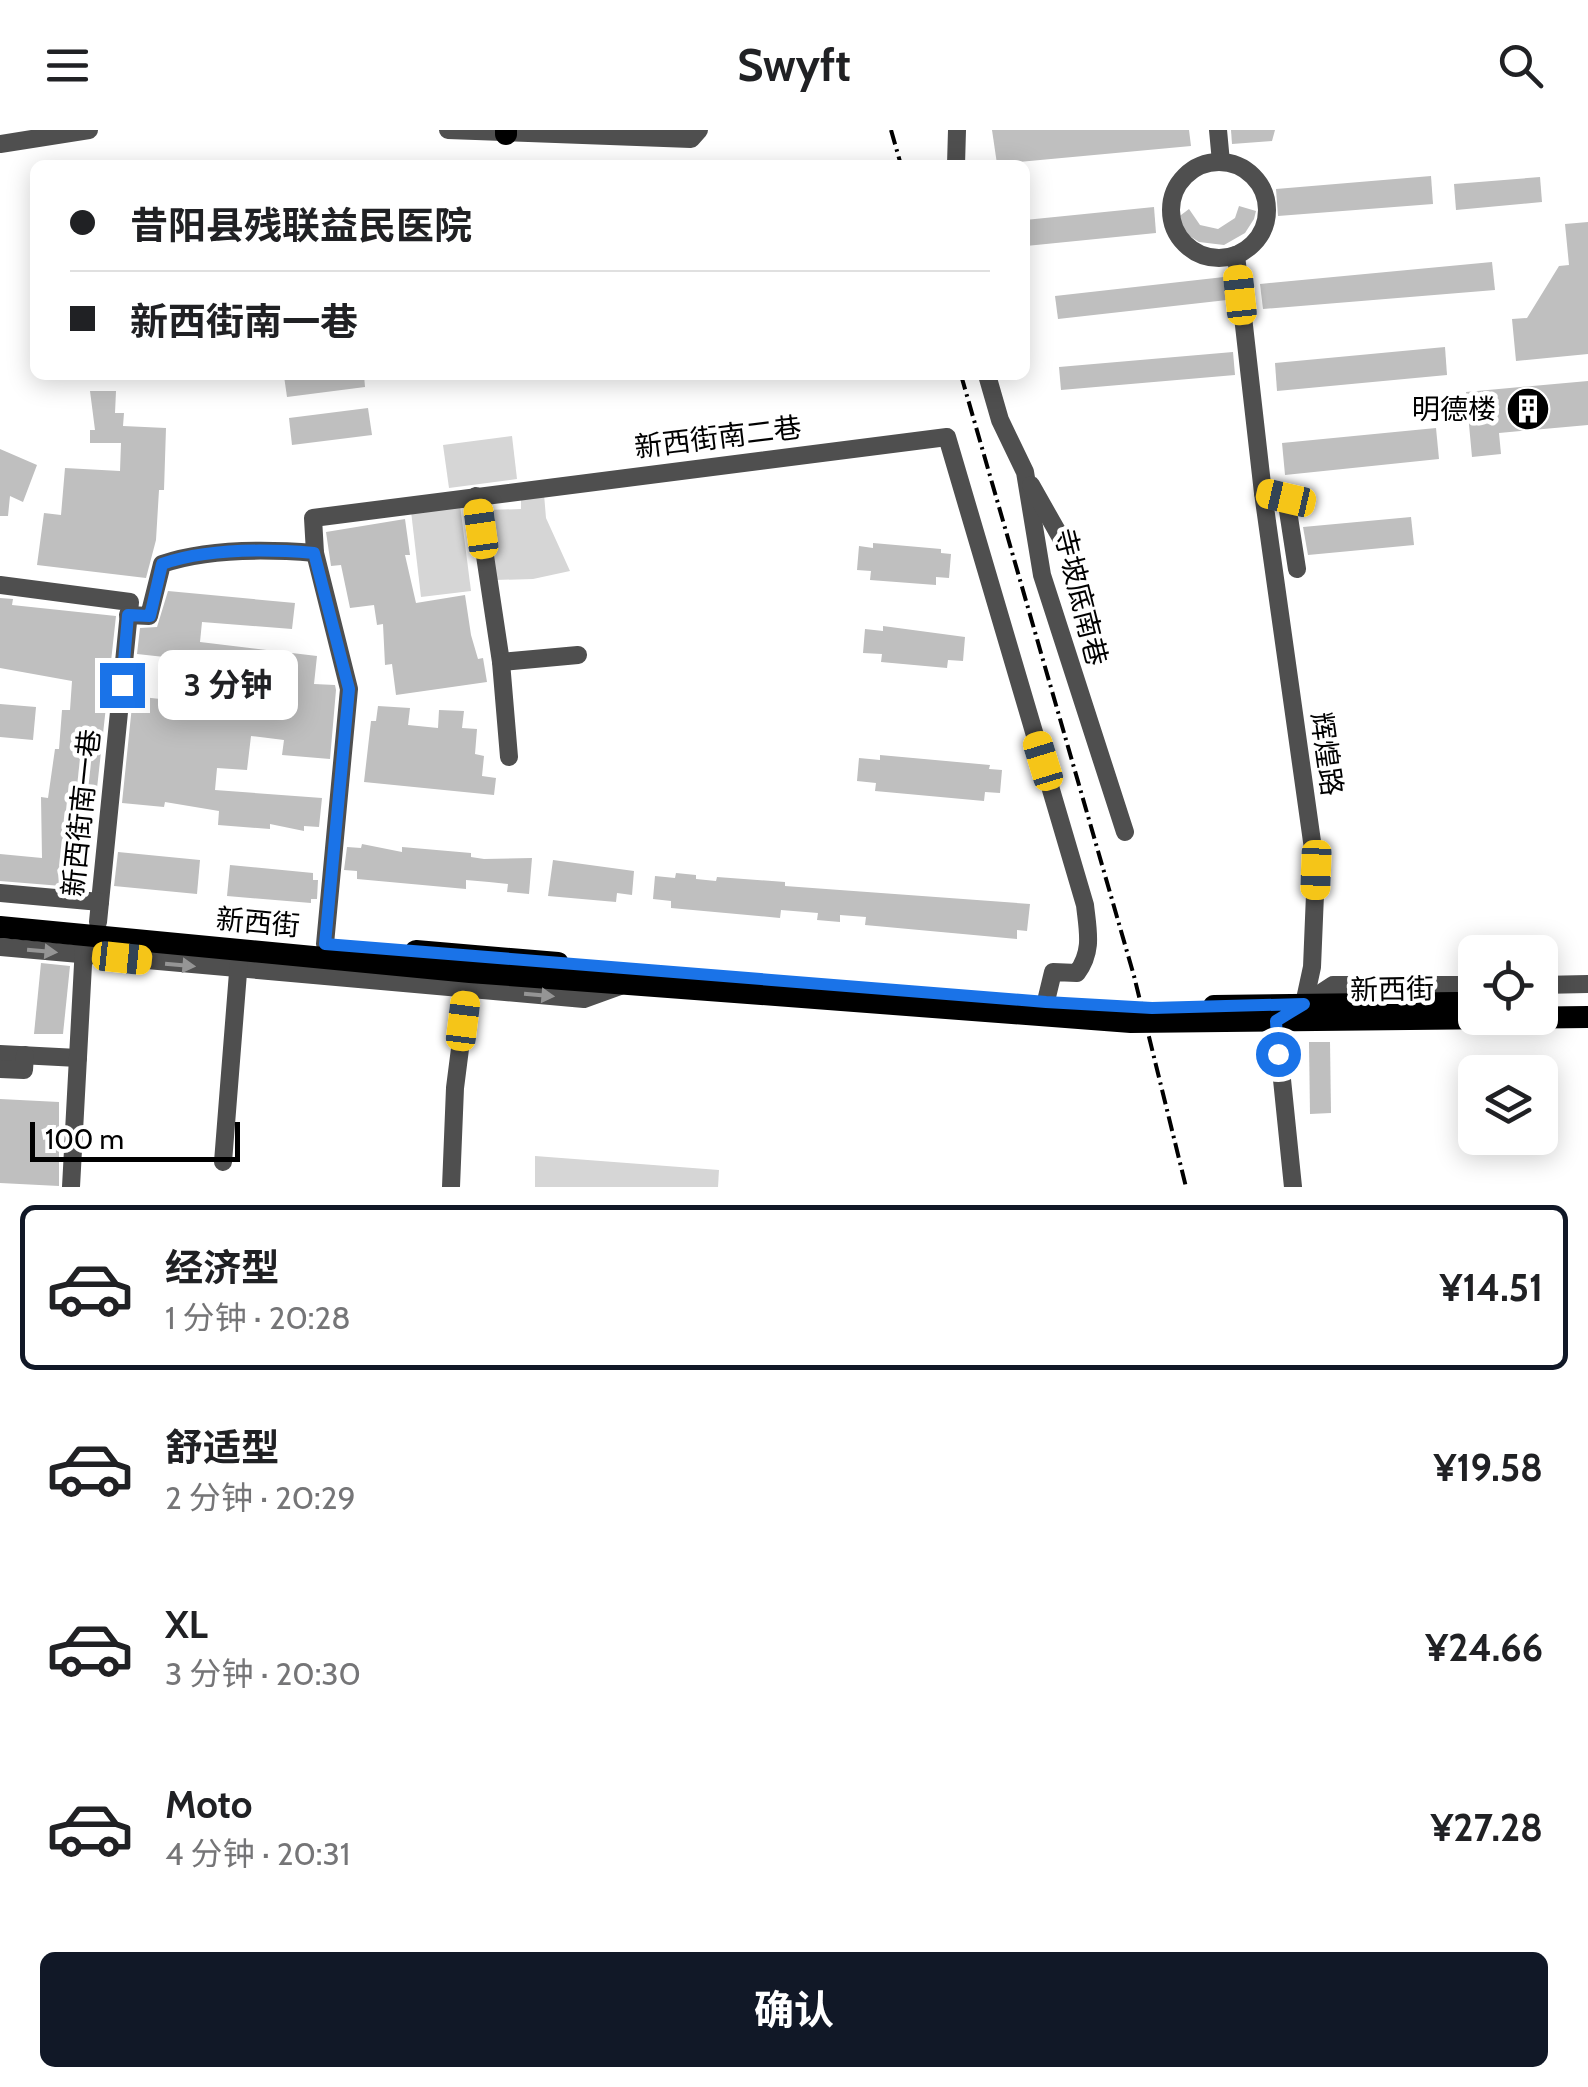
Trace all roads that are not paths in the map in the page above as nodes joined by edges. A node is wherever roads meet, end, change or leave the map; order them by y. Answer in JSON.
{"nodes":[{"id":1,"x":89,"y":130,"type":"edge"},
{"id":2,"x":448,"y":130,"type":"edge"},
{"id":3,"x":700,"y":130,"type":"edge"},
{"id":4,"x":957,"y":130,"type":"edge"},
{"id":5,"x":1218,"y":130,"type":"edge"},
{"id":6,"x":506,"y":132,"type":"edge"},
{"id":7,"x":0,"y":144,"type":"edge"},
{"id":8,"x":956,"y":160,"type":"edge"},
{"id":9,"x":1221,"y":162,"type":"junction"},
{"id":10,"x":1236,"y":255,"type":"junction"},
{"id":11,"x":988,"y":380,"type":"edge"},
{"id":12,"x":1025,"y":472,"type":"junction"},
{"id":13,"x":1263,"y":493,"type":"junction"},
{"id":14,"x":476,"y":496,"type":"junction"},
{"id":15,"x":1061,"y":538,"type":"dead end"},
{"id":16,"x":314,"y":553,"type":"junction"},
{"id":17,"x":1297,"y":569,"type":"dead end"},
{"id":18,"x":0,"y":585,"type":"edge"},
{"id":19,"x":129,"y":608,"type":"junction"},
{"id":20,"x":578,"y":655,"type":"dead end"},
{"id":21,"x":501,"y":662,"type":"junction"},
{"id":22,"x":509,"y":757,"type":"dead end"},
{"id":23,"x":1125,"y":832,"type":"dead end"},
{"id":24,"x":0,"y":893,"type":"edge"},
{"id":25,"x":0,"y":912,"type":"edge"},
{"id":26,"x":0,"y":927,"type":"edge"},
{"id":27,"x":91,"y":928,"type":"junction"},
{"id":28,"x":325,"y":944,"type":"junction"},
{"id":29,"x":0,"y":947,"type":"edge"},
{"id":30,"x":239,"y":960,"type":"junction"},
{"id":31,"x":468,"y":980,"type":"junction"},
{"id":32,"x":1588,"y":984,"type":"edge"},
{"id":33,"x":1458,"y":985,"type":"edge"},
{"id":34,"x":1558,"y":985,"type":"edge"},
{"id":35,"x":1046,"y":1002,"type":"junction"},
{"id":36,"x":1558,"y":1002,"type":"edge"},
{"id":37,"x":1588,"y":1002,"type":"edge"},
{"id":38,"x":1458,"y":1003,"type":"edge"},
{"id":39,"x":1304,"y":1004,"type":"junction"},
{"id":40,"x":1588,"y":1017,"type":"edge"},
{"id":41,"x":1276,"y":1021,"type":"junction"},
{"id":42,"x":0,"y":1054,"type":"edge"},
{"id":43,"x":25,"y":1055,"type":"junction"},
{"id":44,"x":78,"y":1058,"type":"junction"},
{"id":45,"x":0,"y":1069,"type":"edge"},
{"id":46,"x":223,"y":1162,"type":"dead end"},
{"id":47,"x":71,"y":1187,"type":"edge"},
{"id":48,"x":451,"y":1187,"type":"edge"},
{"id":49,"x":1292,"y":1187,"type":"edge"}],
"edges":[{"from":1,"to":7,"type":"street"},
{"from":2,"to":6,"type":"street"},
{"from":3,"to":6,"type":"street"},
{"from":4,"to":8,"type":"street"},
{"from":5,"to":9,"type":"street"},
{"from":9,"to":10,"type":"street"},
{"from":9,"to":10,"type":"street"},
{"from":10,"to":13,"type":"street","name":"辉煌路"},
{"from":11,"to":12,"type":"street","name":"寺坡底南巷"},
{"from":12,"to":15,"type":"street"},
{"from":12,"to":23,"type":"street","name":"寺坡底南巷"},
{"from":13,"to":17,"type":"street"},
{"from":13,"to":39,"type":"street","name":"辉煌路"},
{"from":14,"to":16,"type":"street","name":"新西街南二巷"},
{"from":14,"to":21,"type":"street"},
{"from":14,"to":35,"type":"street","name":"新西街南二巷"},
{"from":16,"to":19,"type":"street"},
{"from":16,"to":28,"type":"street"},
{"from":18,"to":19,"type":"street"},
{"from":19,"to":27,"type":"street","name":"新西街南一巷"},
{"from":20,"to":21,"type":"street"},
{"from":21,"to":22,"type":"street"},
{"from":24,"to":27,"type":"street"},
{"from":25,"to":27,"type":"main road","name":"新西街"},
{"from":26,"to":27,"type":"main road","name":"新西街"},
{"from":27,"to":28,"type":"main road","name":"新西街"},
{"from":29,"to":27,"type":"street","one_way":true},
{"from":27,"to":30,"type":"main road","name":"新西街","one_way":true},
{"from":27,"to":44,"type":"street","name":"新西街南一巷"},
{"from":28,"to":35,"type":"main road","name":"新西街"},
{"from":30,"to":31,"type":"main road","name":"新西街"},
{"from":30,"to":46,"type":"street"},
{"from":31,"to":41,"type":"main road","name":"新西街","one_way":true},
{"from":31,"to":48,"type":"street"},
{"from":32,"to":34,"type":"street"},
{"from":33,"to":39,"type":"street"},
{"from":35,"to":39,"type":"main road","name":"新西街"},
{"from":36,"to":37,"type":"main road"},
{"from":38,"to":39,"type":"main road","name":"新西街"},
{"from":39,"to":41,"type":"street"},
{"from":40,"to":41,"type":"main road","name":"新西街"},
{"from":41,"to":49,"type":"street"},
{"from":42,"to":43,"type":"street"},
{"from":43,"to":44,"type":"street"},
{"from":43,"to":45,"type":"street"},
{"from":44,"to":47,"type":"street","name":"新西街南一巷"}]}
